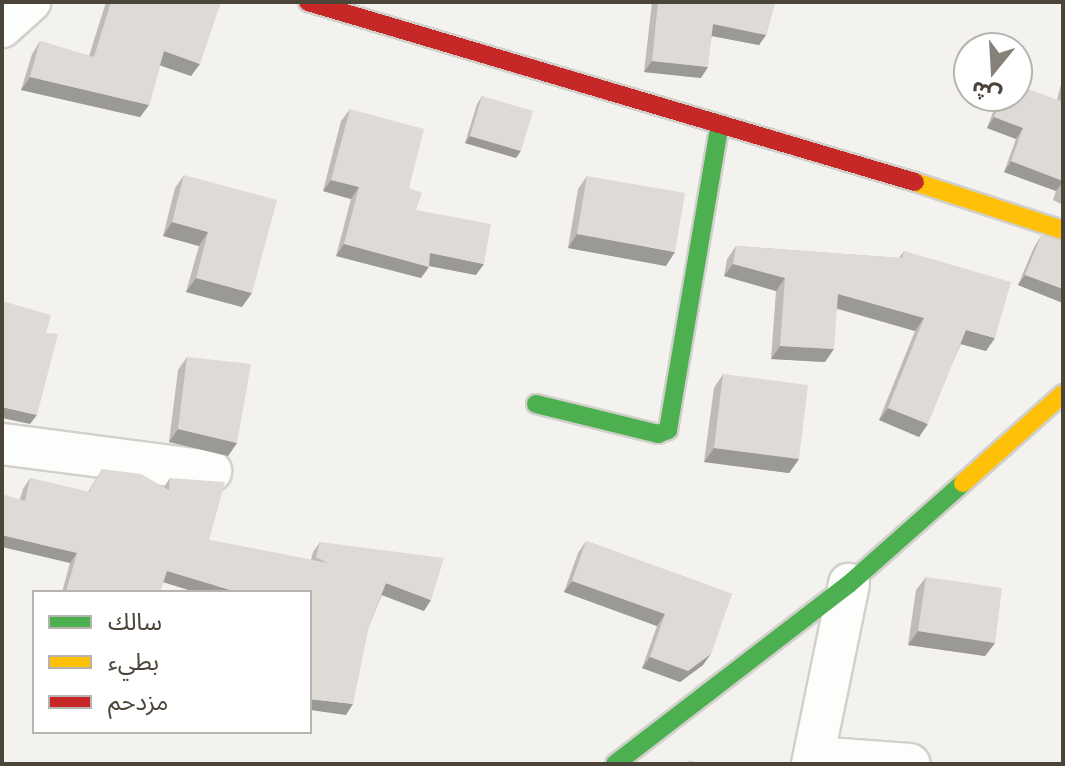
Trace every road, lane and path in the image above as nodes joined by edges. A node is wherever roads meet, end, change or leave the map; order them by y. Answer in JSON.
{"nodes":[{"id":1,"x":30,"y":2,"type":"edge"},
{"id":2,"x":308,"y":2,"type":"edge"},
{"id":3,"x":2,"y":27,"type":"edge"},
{"id":4,"x":720,"y":124,"type":"junction"},
{"id":5,"x":1063,"y":230,"type":"edge"},
{"id":6,"x":1063,"y":394,"type":"edge"},
{"id":7,"x":536,"y":404,"type":"dead end"},
{"id":8,"x":2,"y":444,"type":"edge"},
{"id":9,"x":211,"y":471,"type":"dead end"},
{"id":10,"x":849,"y":584,"type":"junction"},
{"id":11,"x":813,"y":761,"type":"edge"},
{"id":12,"x":615,"y":764,"type":"edge"},
{"id":13,"x":910,"y":764,"type":"edge"}],
"edges":[{"from":1,"to":3,"type":"street"},
{"from":2,"to":4,"type":"street"},
{"from":4,"to":5,"type":"street"},
{"from":4,"to":7,"type":"street"},
{"from":6,"to":10,"type":"street"},
{"from":8,"to":9,"type":"street"},
{"from":10,"to":11,"type":"street"},
{"from":10,"to":12,"type":"street"},
{"from":11,"to":13,"type":"street"}]}
